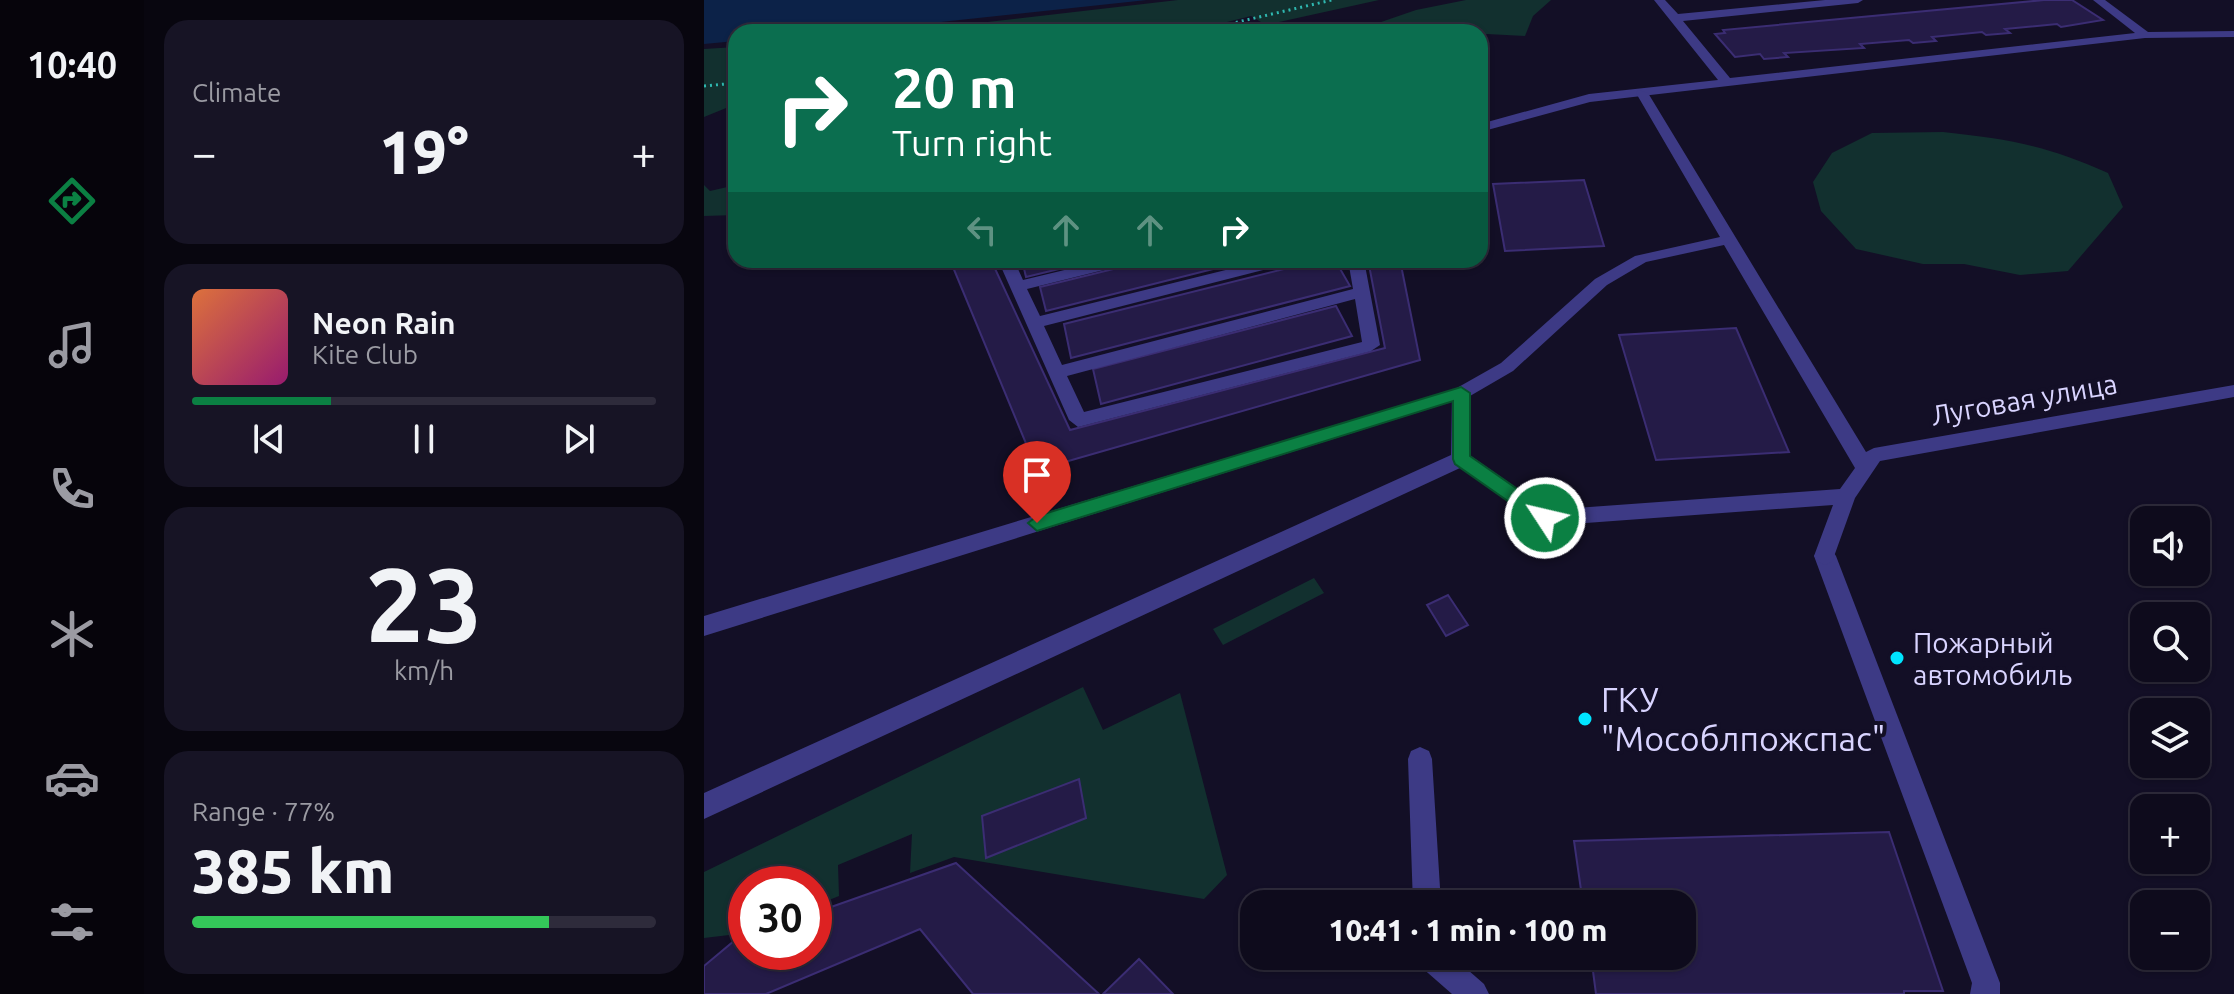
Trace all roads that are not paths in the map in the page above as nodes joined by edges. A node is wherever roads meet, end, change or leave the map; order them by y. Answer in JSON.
{"nodes":[{"id":1,"x":1659,"y":0,"type":"edge"},
{"id":2,"x":1858,"y":0,"type":"edge"},
{"id":3,"x":2098,"y":0,"type":"edge"},
{"id":4,"x":1675,"y":18,"type":"junction"},
{"id":5,"x":2234,"y":34,"type":"edge"},
{"id":6,"x":2145,"y":35,"type":"junction"},
{"id":7,"x":1728,"y":84,"type":"junction"},
{"id":8,"x":1642,"y":93,"type":"junction"},
{"id":9,"x":1488,"y":126,"type":"edge"},
{"id":10,"x":1729,"y":239,"type":"junction"},
{"id":11,"x":1010,"y":268,"type":"edge"},
{"id":12,"x":1093,"y":268,"type":"edge"},
{"id":13,"x":1253,"y":268,"type":"edge"},
{"id":14,"x":1358,"y":268,"type":"edge"},
{"id":15,"x":1018,"y":286,"type":"junction"},
{"id":16,"x":1362,"y":292,"type":"junction"},
{"id":17,"x":1034,"y":323,"type":"junction"},
{"id":18,"x":1059,"y":372,"type":"junction"},
{"id":19,"x":2234,"y":391,"type":"edge"},
{"id":20,"x":1461,"y":393,"type":"junction"},
{"id":21,"x":1461,"y":459,"type":"junction"},
{"id":22,"x":1865,"y":468,"type":"junction"},
{"id":23,"x":1846,"y":496,"type":"junction"},
{"id":24,"x":704,"y":626,"type":"edge"},
{"id":25,"x":1420,"y":759,"type":"dead end"},
{"id":26,"x":704,"y":806,"type":"edge"},
{"id":27,"x":1426,"y":890,"type":"edge"},
{"id":28,"x":1446,"y":970,"type":"edge"},
{"id":29,"x":1474,"y":994,"type":"edge"},
{"id":30,"x":1985,"y":994,"type":"edge"}],
"edges":[{"from":1,"to":4,"type":"street"},
{"from":2,"to":4,"type":"street"},
{"from":3,"to":6,"type":"street"},
{"from":4,"to":7,"type":"street"},
{"from":5,"to":6,"type":"street"},
{"from":6,"to":7,"type":"street"},
{"from":7,"to":8,"type":"street"},
{"from":8,"to":9,"type":"street"},
{"from":8,"to":10,"type":"street"},
{"from":10,"to":20,"type":"street"},
{"from":10,"to":22,"type":"street"},
{"from":11,"to":15,"type":"street"},
{"from":12,"to":15,"type":"street"},
{"from":13,"to":17,"type":"street"},
{"from":14,"to":16,"type":"street"},
{"from":15,"to":17,"type":"street"},
{"from":16,"to":18,"type":"street"},
{"from":16,"to":18,"type":"street"},
{"from":17,"to":18,"type":"street"},
{"from":19,"to":22,"type":"street","name":"Луговая улица"},
{"from":20,"to":21,"type":"street"},
{"from":20,"to":24,"type":"street"},
{"from":21,"to":23,"type":"street"},
{"from":21,"to":26,"type":"street"},
{"from":22,"to":23,"type":"street","name":"Луговая улица"},
{"from":23,"to":30,"type":"street","name":"Луговая улица"},
{"from":25,"to":27,"type":"street"},
{"from":28,"to":29,"type":"street"}]}
